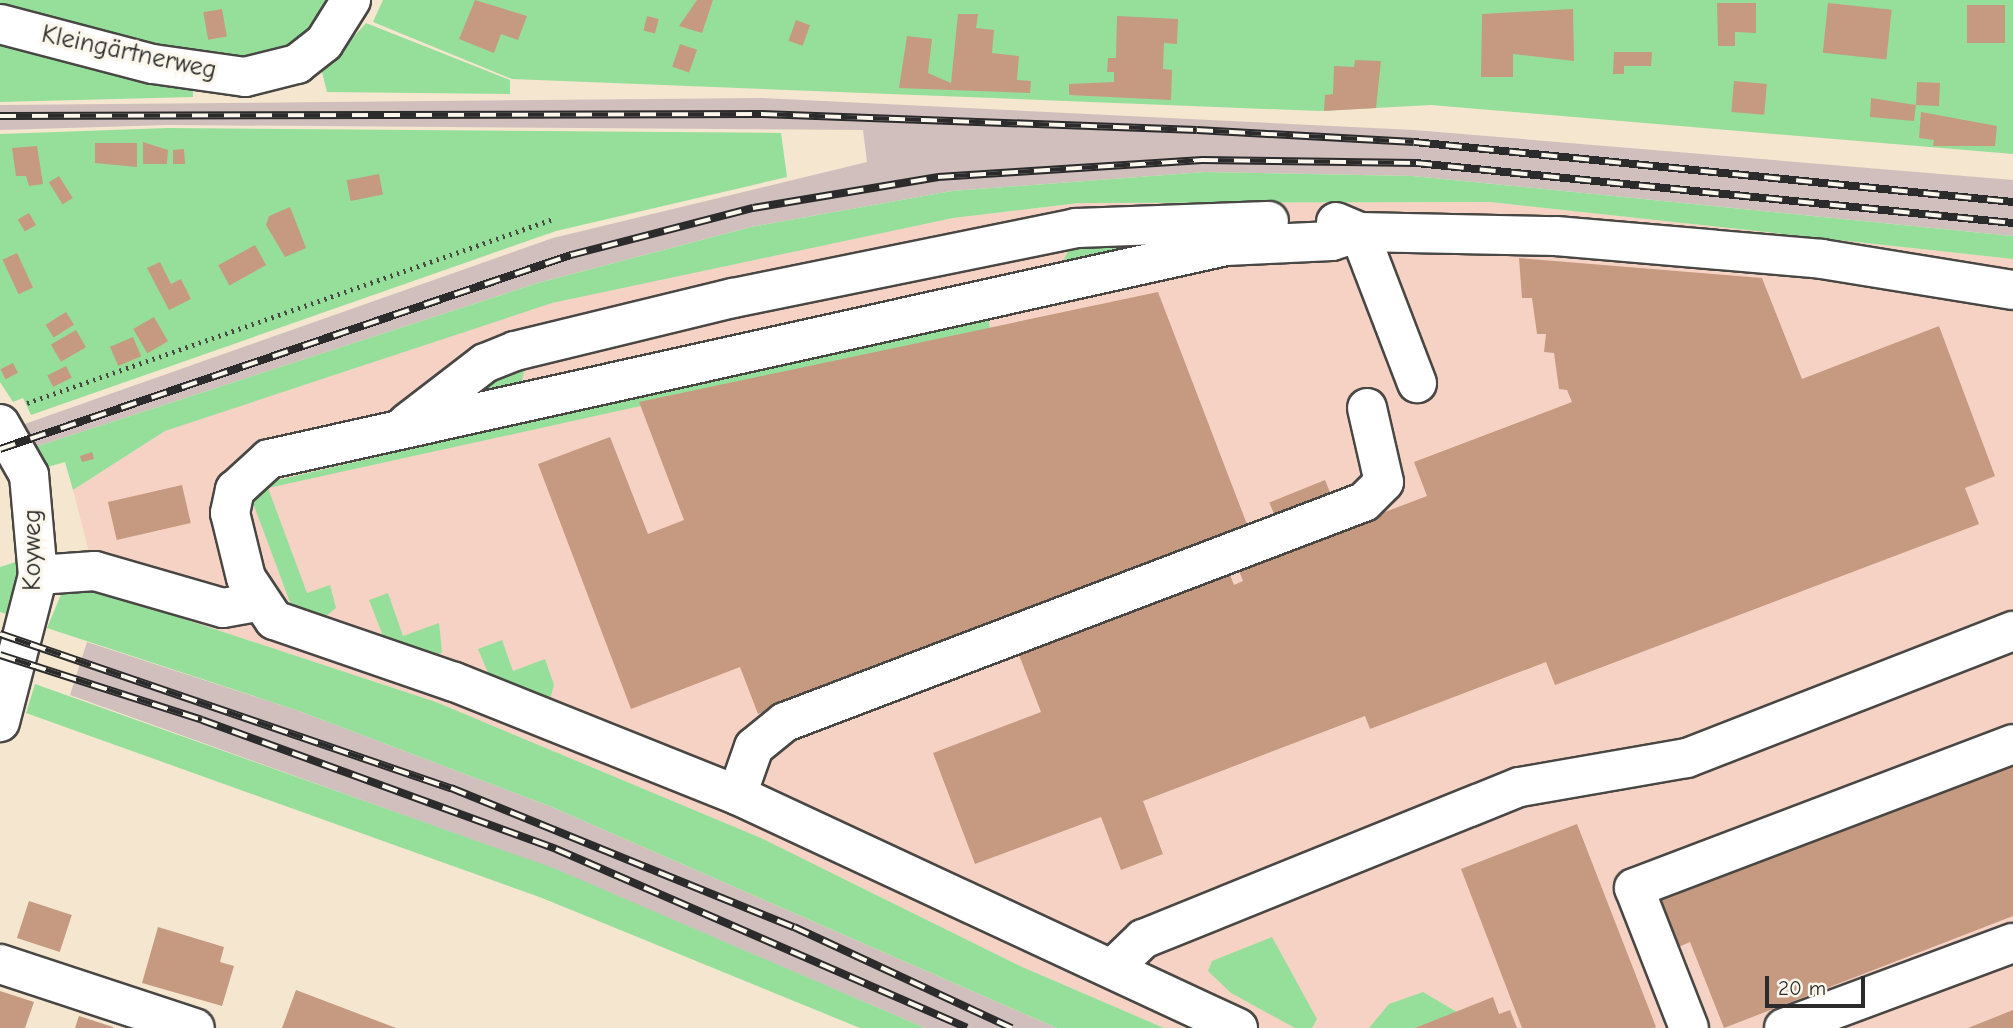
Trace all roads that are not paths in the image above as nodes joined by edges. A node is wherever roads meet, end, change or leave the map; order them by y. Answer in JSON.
{"nodes":[{"id":1,"x":351,"y":0,"type":"edge"},
{"id":2,"x":0,"y":24,"type":"edge"},
{"id":3,"x":1359,"y":232,"type":"junction"},
{"id":4,"x":2013,"y":290,"type":"edge"},
{"id":5,"x":1417,"y":383,"type":"dead end"},
{"id":6,"x":1367,"y":408,"type":"dead end"},
{"id":7,"x":6,"y":416,"type":"edge"},
{"id":8,"x":383,"y":436,"type":"junction"},
{"id":9,"x":38,"y":575,"type":"junction"},
{"id":10,"x":256,"y":602,"type":"junction"},
{"id":11,"x":2013,"y":631,"type":"edge"},
{"id":12,"x":0,"y":722,"type":"edge"},
{"id":13,"x":2013,"y":744,"type":"edge"},
{"id":14,"x":737,"y":795,"type":"junction"},
{"id":15,"x":2013,"y":943,"type":"edge"},
{"id":16,"x":0,"y":964,"type":"edge"},
{"id":17,"x":1114,"y":968,"type":"junction"},
{"id":18,"x":195,"y":1028,"type":"edge"},
{"id":19,"x":1238,"y":1028,"type":"edge"},
{"id":20,"x":1689,"y":1028,"type":"edge"},
{"id":21,"x":1784,"y":1028,"type":"edge"}],
"edges":[{"from":1,"to":2,"type":"street","name":"Kleingärtnerweg"},
{"from":3,"to":4,"type":"street"},
{"from":3,"to":5,"type":"street"},
{"from":3,"to":8,"type":"street"},
{"from":3,"to":8,"type":"street"},
{"from":6,"to":14,"type":"street"},
{"from":7,"to":9,"type":"street","name":"Koyweg"},
{"from":8,"to":10,"type":"street"},
{"from":9,"to":10,"type":"street"},
{"from":9,"to":12,"type":"street","name":"Koyweg"},
{"from":10,"to":14,"type":"street"},
{"from":11,"to":17,"type":"street"},
{"from":13,"to":20,"type":"street"},
{"from":14,"to":17,"type":"street"},
{"from":15,"to":21,"type":"street"},
{"from":16,"to":18,"type":"street"},
{"from":17,"to":19,"type":"street"}]}
